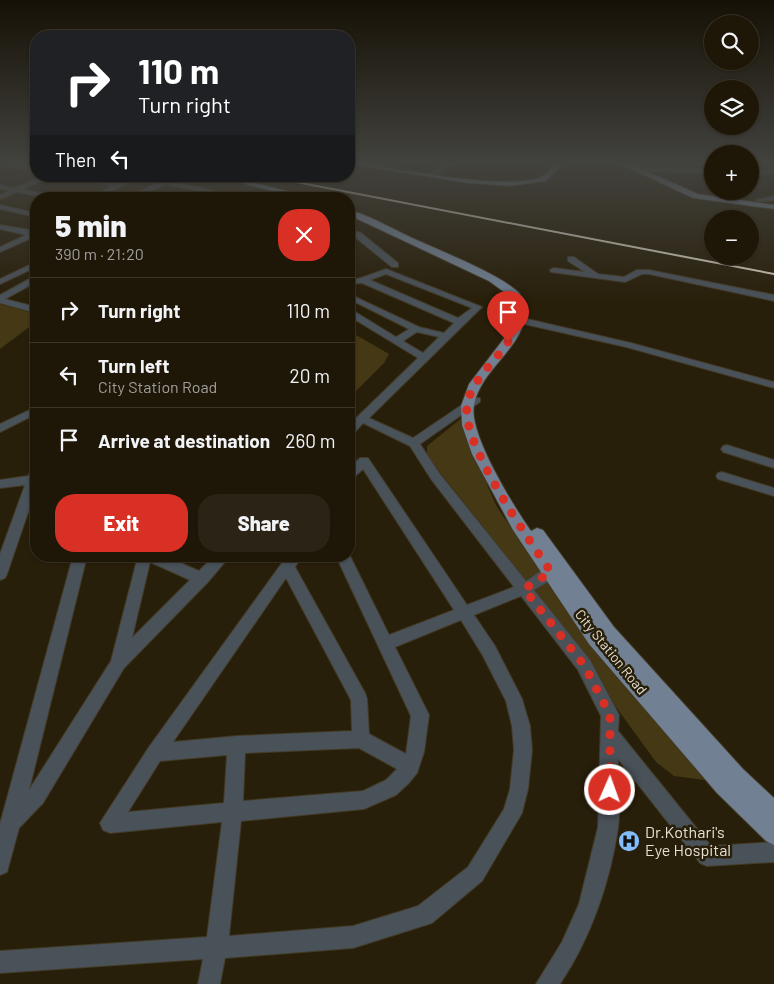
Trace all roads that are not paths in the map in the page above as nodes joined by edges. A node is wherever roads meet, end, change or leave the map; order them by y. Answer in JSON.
{"nodes":[{"id":1,"x":13,"y":210,"type":"edge"},
{"id":2,"x":355,"y":210,"type":"edge"},
{"id":3,"x":30,"y":214,"type":"edge"},
{"id":4,"x":355,"y":215,"type":"edge"},
{"id":5,"x":0,"y":227,"type":"edge"},
{"id":6,"x":30,"y":232,"type":"edge"},
{"id":7,"x":355,"y":234,"type":"edge"},
{"id":8,"x":30,"y":235,"type":"edge"},
{"id":9,"x":0,"y":250,"type":"edge"},
{"id":10,"x":571,"y":259,"type":"dead end"},
{"id":11,"x":396,"y":265,"type":"dead end"},
{"id":12,"x":30,"y":267,"type":"edge"},
{"id":13,"x":554,"y":270,"type":"dead end"},
{"id":14,"x":596,"y":276,"type":"junction"},
{"id":15,"x":363,"y":280,"type":"junction"},
{"id":16,"x":355,"y":281,"type":"edge"},
{"id":17,"x":0,"y":282,"type":"edge"},
{"id":18,"x":30,"y":282,"type":"edge"},
{"id":19,"x":774,"y":298,"type":"edge"},
{"id":20,"x":0,"y":299,"type":"edge"},
{"id":21,"x":355,"y":299,"type":"edge"},
{"id":22,"x":30,"y":306,"type":"edge"},
{"id":23,"x":355,"y":316,"type":"edge"},
{"id":24,"x":459,"y":322,"type":"junction"},
{"id":25,"x":527,"y":322,"type":"junction"},
{"id":26,"x":416,"y":329,"type":"junction"},
{"id":27,"x":445,"y":336,"type":"junction"},
{"id":28,"x":396,"y":341,"type":"junction"},
{"id":29,"x":424,"y":357,"type":"junction"},
{"id":30,"x":774,"y":385,"type":"edge"},
{"id":31,"x":471,"y":403,"type":"junction"},
{"id":32,"x":30,"y":413,"type":"edge"},
{"id":33,"x":361,"y":418,"type":"junction"},
{"id":34,"x":355,"y":424,"type":"edge"},
{"id":35,"x":0,"y":428,"type":"edge"},
{"id":36,"x":414,"y":443,"type":"junction"},
{"id":37,"x":727,"y":449,"type":"dead end"},
{"id":38,"x":774,"y":464,"type":"edge"},
{"id":39,"x":355,"y":469,"type":"edge"},
{"id":40,"x":722,"y":476,"type":"dead end"},
{"id":41,"x":30,"y":477,"type":"edge"},
{"id":42,"x":0,"y":484,"type":"edge"},
{"id":43,"x":30,"y":490,"type":"edge"},
{"id":44,"x":774,"y":492,"type":"edge"},
{"id":45,"x":78,"y":562,"type":"edge"},
{"id":46,"x":143,"y":562,"type":"edge"},
{"id":47,"x":164,"y":562,"type":"edge"},
{"id":48,"x":218,"y":562,"type":"edge"},
{"id":49,"x":290,"y":562,"type":"edge"},
{"id":50,"x":291,"y":562,"type":"edge"},
{"id":51,"x":346,"y":562,"type":"edge"},
{"id":52,"x":556,"y":570,"type":"junction"},
{"id":53,"x":0,"y":574,"type":"edge"},
{"id":54,"x":202,"y":579,"type":"junction"},
{"id":55,"x":524,"y":589,"type":"junction"},
{"id":56,"x":464,"y":612,"type":"junction"},
{"id":57,"x":386,"y":643,"type":"junction"},
{"id":58,"x":118,"y":663,"type":"junction"},
{"id":59,"x":611,"y":736,"type":"junction"},
{"id":60,"x":361,"y":739,"type":"junction"},
{"id":61,"x":237,"y":746,"type":"junction"},
{"id":62,"x":155,"y":752,"type":"junction"},
{"id":63,"x":411,"y":767,"type":"junction"},
{"id":64,"x":234,"y":812,"type":"junction"},
{"id":65,"x":774,"y":813,"type":"edge"},
{"id":66,"x":10,"y":824,"type":"junction"},
{"id":67,"x":774,"y":833,"type":"edge"},
{"id":68,"x":774,"y":852,"type":"edge"},
{"id":69,"x":0,"y":865,"type":"edge"},
{"id":70,"x":216,"y":948,"type":"junction"},
{"id":71,"x":0,"y":962,"type":"edge"},
{"id":72,"x":209,"y":984,"type":"edge"},
{"id":73,"x":547,"y":984,"type":"edge"}],
"edges":[{"from":1,"to":3,"type":"street"},
{"from":2,"to":25,"type":"main road"},
{"from":4,"to":31,"type":"main road"},
{"from":5,"to":6,"type":"street"},
{"from":7,"to":11,"type":"street"},
{"from":8,"to":9,"type":"street"},
{"from":10,"to":14,"type":"street"},
{"from":12,"to":17,"type":"street"},
{"from":13,"to":14,"type":"street"},
{"from":14,"to":19,"type":"street"},
{"from":15,"to":16,"type":"street"},
{"from":15,"to":24,"type":"street"},
{"from":15,"to":24,"type":"street"},
{"from":18,"to":20,"type":"street"},
{"from":20,"to":22,"type":"street"},
{"from":21,"to":26,"type":"street"},
{"from":23,"to":28,"type":"street"},
{"from":24,"to":27,"type":"street"},
{"from":25,"to":30,"type":"street"},
{"from":25,"to":31,"type":"main road"},
{"from":26,"to":27,"type":"street"},
{"from":26,"to":28,"type":"street"},
{"from":27,"to":29,"type":"street"},
{"from":28,"to":29,"type":"street"},
{"from":29,"to":33,"type":"street"},
{"from":31,"to":36,"type":"street"},
{"from":31,"to":52,"type":"main road","name":"City Station Road"},
{"from":32,"to":35,"type":"street"},
{"from":33,"to":34,"type":"street"},
{"from":33,"to":36,"type":"street"},
{"from":36,"to":55,"type":"street"},
{"from":37,"to":38,"type":"street"},
{"from":39,"to":56,"type":"street"},
{"from":40,"to":44,"type":"street"},
{"from":41,"to":42,"type":"street"},
{"from":43,"to":53,"type":"street"},
{"from":45,"to":66,"type":"street"},
{"from":46,"to":58,"type":"street"},
{"from":47,"to":54,"type":"street"},
{"from":48,"to":54,"type":"street"},
{"from":49,"to":62,"type":"street"},
{"from":50,"to":60,"type":"street"},
{"from":51,"to":57,"type":"street"},
{"from":52,"to":55,"type":"street"},
{"from":52,"to":65,"type":"main road","name":"City Station Road"},
{"from":52,"to":67,"type":"main road","name":"City Station Road"},
{"from":54,"to":58,"type":"street"},
{"from":55,"to":56,"type":"street"},
{"from":55,"to":59,"type":"street"},
{"from":56,"to":57,"type":"street"},
{"from":56,"to":70,"type":"street"},
{"from":57,"to":63,"type":"street"},
{"from":58,"to":66,"type":"street"},
{"from":59,"to":68,"type":"street"},
{"from":59,"to":73,"type":"street"},
{"from":60,"to":61,"type":"street"},
{"from":60,"to":63,"type":"street"},
{"from":61,"to":62,"type":"street"},
{"from":61,"to":64,"type":"street"},
{"from":62,"to":64,"type":"street"},
{"from":63,"to":64,"type":"street"},
{"from":64,"to":70,"type":"street"},
{"from":66,"to":69,"type":"street"},
{"from":70,"to":71,"type":"street"},
{"from":70,"to":72,"type":"street"}]}
